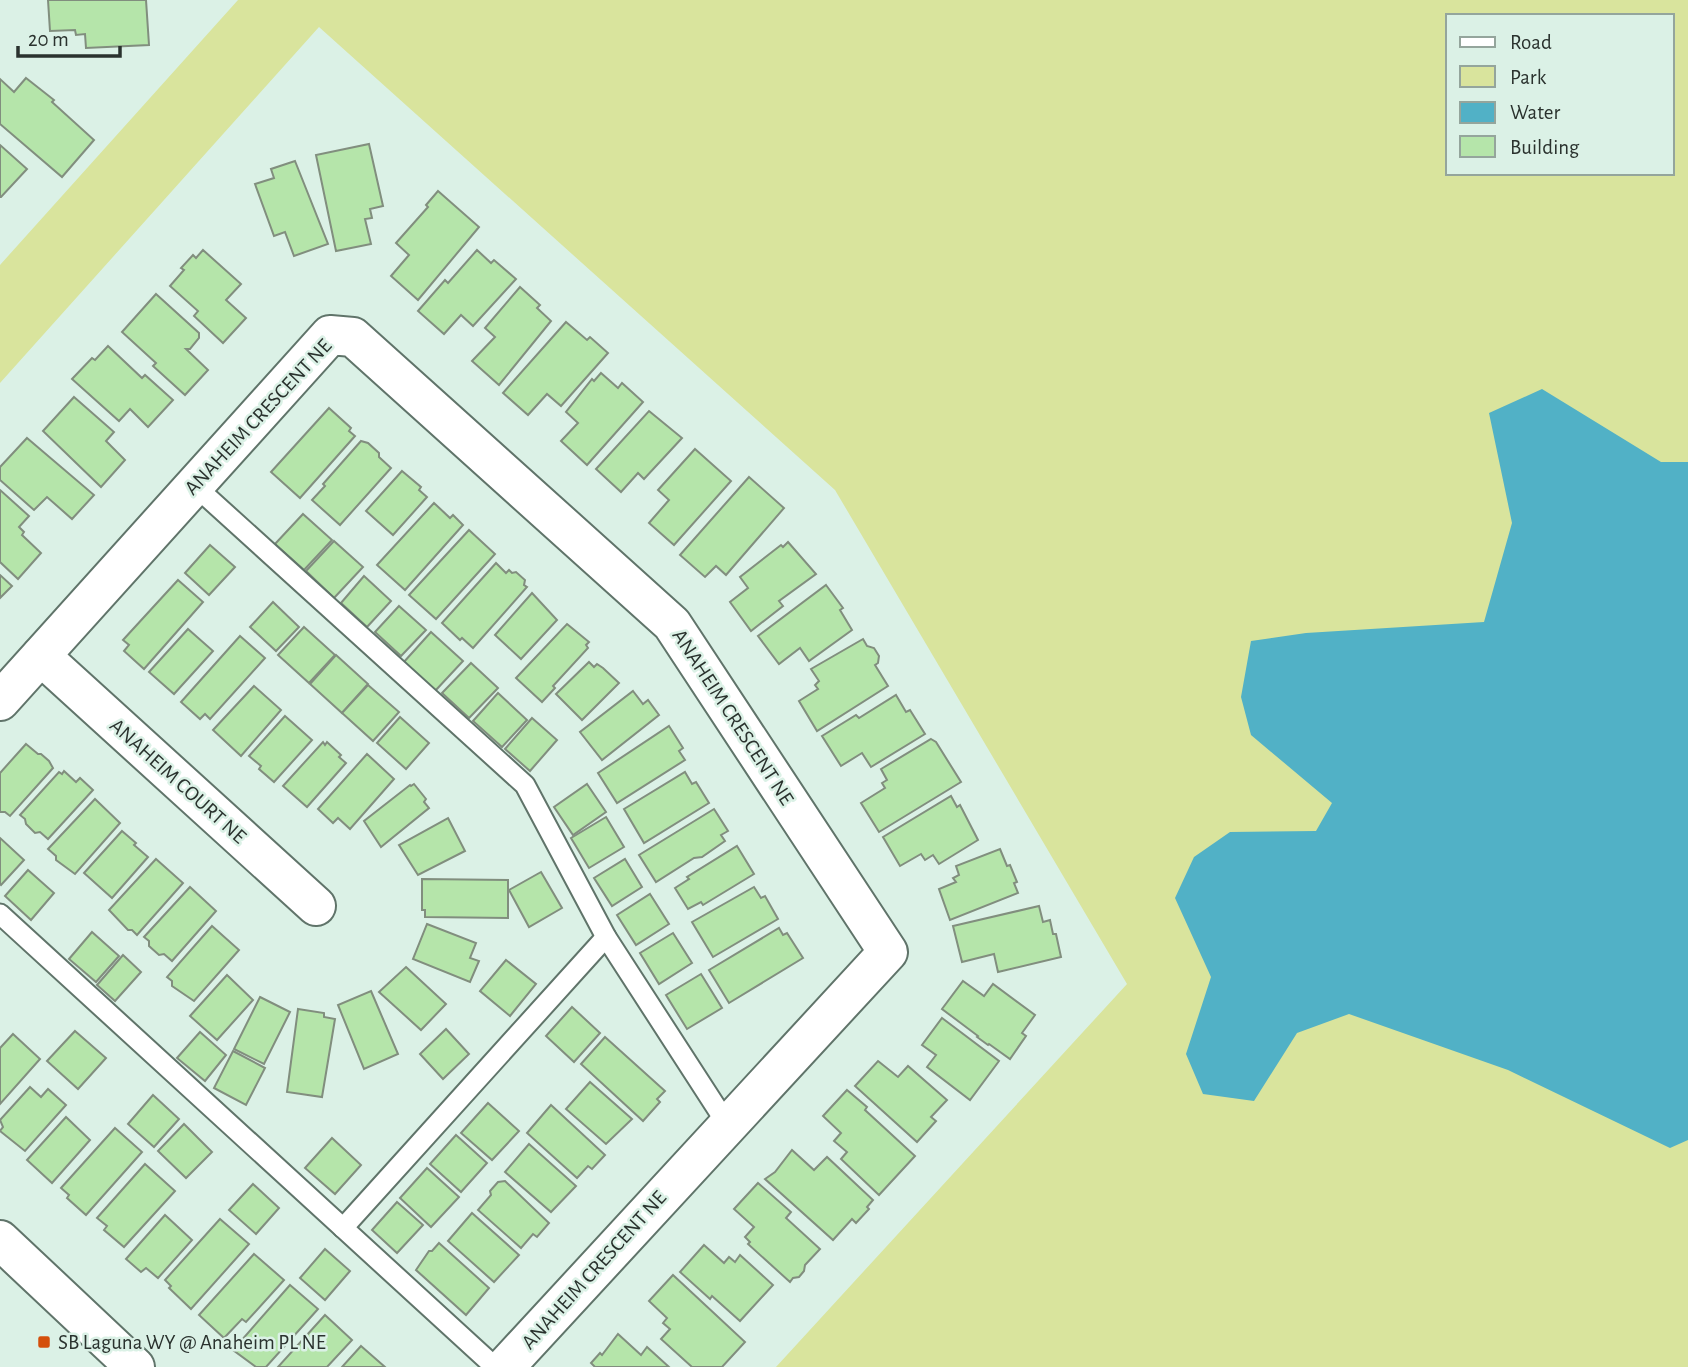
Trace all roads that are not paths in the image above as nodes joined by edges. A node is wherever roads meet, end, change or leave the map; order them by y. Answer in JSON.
{"nodes":[{"id":1,"x":194,"y":485,"type":"junction"},
{"id":2,"x":41,"y":656,"type":"junction"},
{"id":3,"x":0,"y":701,"type":"edge"},
{"id":4,"x":316,"y":906,"type":"dead end"},
{"id":5,"x":0,"y":914,"type":"edge"},
{"id":6,"x":606,"y":937,"type":"junction"},
{"id":7,"x":727,"y":1124,"type":"junction"},
{"id":8,"x":343,"y":1228,"type":"junction"},
{"id":9,"x":0,"y":1240,"type":"edge"},
{"id":10,"x":135,"y":1367,"type":"edge"},
{"id":11,"x":495,"y":1367,"type":"edge"},
{"id":12,"x":505,"y":1367,"type":"edge"}],
"edges":[{"from":1,"to":2,"type":"street","name":"ANAHEIM CRESCENT NE"},
{"from":1,"to":6,"type":"lane"},
{"from":1,"to":7,"type":"street","name":"ANAHEIM CRESCENT NE"},
{"from":2,"to":3,"type":"street","name":"ANAHEIM CRESCENT NE"},
{"from":2,"to":4,"type":"street","name":"ANAHEIM COURT NE"},
{"from":5,"to":8,"type":"lane"},
{"from":6,"to":7,"type":"lane"},
{"from":6,"to":8,"type":"lane"},
{"from":7,"to":12,"type":"street","name":"ANAHEIM CRESCENT NE"},
{"from":8,"to":11,"type":"lane"},
{"from":9,"to":10,"type":"street"}]}
